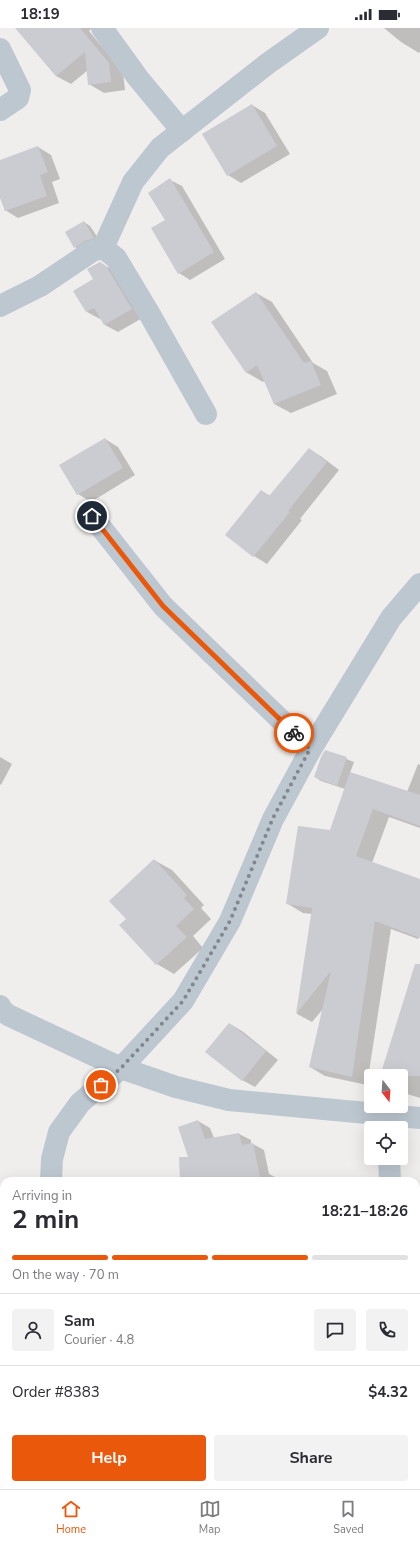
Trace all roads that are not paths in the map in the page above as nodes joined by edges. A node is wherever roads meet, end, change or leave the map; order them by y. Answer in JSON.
{"nodes":[{"id":1,"x":102,"y":28,"type":"edge"},
{"id":2,"x":318,"y":28,"type":"edge"},
{"id":3,"x":0,"y":49,"type":"edge"},
{"id":4,"x":0,"y":110,"type":"edge"},
{"id":5,"x":182,"y":131,"type":"junction"},
{"id":6,"x":103,"y":248,"type":"junction"},
{"id":7,"x":0,"y":306,"type":"edge"},
{"id":8,"x":206,"y":414,"type":"dead end"},
{"id":9,"x":92,"y":516,"type":"dead end"},
{"id":10,"x":420,"y":584,"type":"edge"},
{"id":11,"x":310,"y":749,"type":"junction"},
{"id":12,"x":0,"y":1006,"type":"edge"},
{"id":13,"x":121,"y":1068,"type":"junction"},
{"id":14,"x":420,"y":1118,"type":"edge"},
{"id":15,"x":387,"y":1121,"type":"edge"},
{"id":16,"x":389,"y":1165,"type":"edge"},
{"id":17,"x":51,"y":1177,"type":"edge"},
{"id":18,"x":390,"y":1177,"type":"edge"}],
"edges":[{"from":1,"to":5,"type":"street"},
{"from":2,"to":5,"type":"street"},
{"from":3,"to":4,"type":"street"},
{"from":5,"to":6,"type":"street"},
{"from":6,"to":7,"type":"street"},
{"from":6,"to":8,"type":"street"},
{"from":9,"to":11,"type":"street"},
{"from":10,"to":11,"type":"street"},
{"from":11,"to":13,"type":"street"},
{"from":12,"to":13,"type":"street"},
{"from":13,"to":15,"type":"street"},
{"from":13,"to":17,"type":"street"},
{"from":14,"to":15,"type":"street"},
{"from":16,"to":18,"type":"street"}]}
